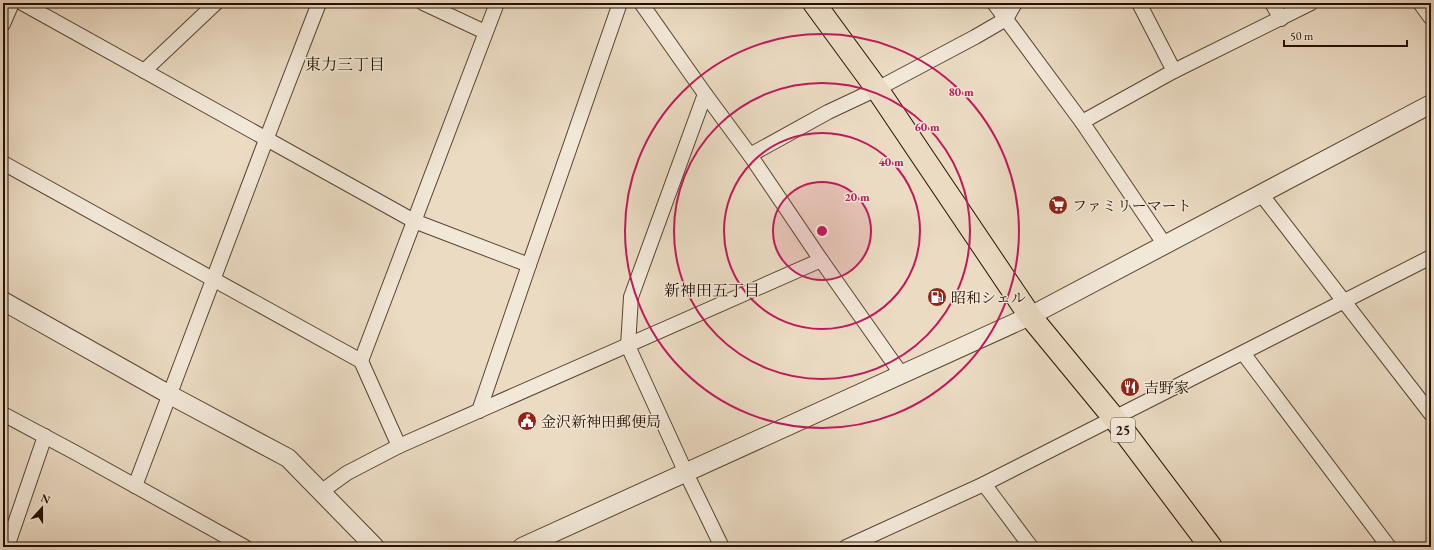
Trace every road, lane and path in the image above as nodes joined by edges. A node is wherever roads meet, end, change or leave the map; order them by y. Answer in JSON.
{"nodes":[{"id":1,"x":12,"y":3,"type":"edge"},
{"id":2,"x":22,"y":3,"type":"edge"},
{"id":3,"x":216,"y":3,"type":"edge"},
{"id":4,"x":319,"y":3,"type":"edge"},
{"id":5,"x":423,"y":3,"type":"edge"},
{"id":6,"x":497,"y":3,"type":"edge"},
{"id":7,"x":620,"y":3,"type":"edge"},
{"id":8,"x":640,"y":3,"type":"edge"},
{"id":9,"x":814,"y":3,"type":"edge"},
{"id":10,"x":994,"y":3,"type":"edge"},
{"id":11,"x":1015,"y":3,"type":"edge"},
{"id":12,"x":1139,"y":3,"type":"edge"},
{"id":13,"x":1272,"y":3,"type":"edge"},
{"id":14,"x":1311,"y":3,"type":"edge"},
{"id":15,"x":1420,"y":3,"type":"edge"},
{"id":16,"x":1431,"y":18,"type":"edge"},
{"id":17,"x":1006,"y":19,"type":"junction"},
{"id":18,"x":1280,"y":19,"type":"junction"},
{"id":19,"x":3,"y":24,"type":"edge"},
{"id":20,"x":485,"y":32,"type":"junction"},
{"id":21,"x":144,"y":71,"type":"junction"},
{"id":22,"x":1174,"y":71,"type":"junction"},
{"id":23,"x":877,"y":89,"type":"junction"},
{"id":24,"x":705,"y":94,"type":"junction"},
{"id":25,"x":1431,"y":104,"type":"edge"},
{"id":26,"x":1082,"y":122,"type":"junction"},
{"id":27,"x":266,"y":140,"type":"junction"},
{"id":28,"x":750,"y":155,"type":"junction"},
{"id":29,"x":3,"y":163,"type":"edge"},
{"id":30,"x":1261,"y":194,"type":"junction"},
{"id":31,"x":414,"y":221,"type":"junction"},
{"id":32,"x":1165,"y":245,"type":"junction"},
{"id":33,"x":1431,"y":257,"type":"edge"},
{"id":34,"x":821,"y":260,"type":"junction"},
{"id":35,"x":529,"y":265,"type":"junction"},
{"id":36,"x":214,"y":279,"type":"junction"},
{"id":37,"x":3,"y":301,"type":"edge"},
{"id":38,"x":1344,"y":301,"type":"junction"},
{"id":39,"x":1030,"y":316,"type":"junction"},
{"id":40,"x":628,"y":346,"type":"junction"},
{"id":41,"x":1243,"y":352,"type":"junction"},
{"id":42,"x":361,"y":361,"type":"junction"},
{"id":43,"x":902,"y":375,"type":"junction"},
{"id":44,"x":170,"y":395,"type":"junction"},
{"id":45,"x":479,"y":411,"type":"junction"},
{"id":46,"x":3,"y":414,"type":"edge"},
{"id":47,"x":1431,"y":414,"type":"edge"},
{"id":48,"x":1114,"y":418,"type":"junction"},
{"id":49,"x":45,"y":436,"type":"junction"},
{"id":50,"x":399,"y":446,"type":"junction"},
{"id":51,"x":686,"y":473,"type":"junction"},
{"id":52,"x":984,"y":484,"type":"junction"},
{"id":53,"x":135,"y":486,"type":"junction"},
{"id":54,"x":322,"y":491,"type":"junction"},
{"id":55,"x":6,"y":547,"type":"edge"},
{"id":56,"x":245,"y":547,"type":"edge"},
{"id":57,"x":375,"y":547,"type":"edge"},
{"id":58,"x":522,"y":547,"type":"edge"},
{"id":59,"x":722,"y":547,"type":"edge"},
{"id":60,"x":846,"y":547,"type":"edge"},
{"id":61,"x":1031,"y":547,"type":"edge"},
{"id":62,"x":1211,"y":547,"type":"edge"},
{"id":63,"x":1389,"y":547,"type":"edge"}],
"edges":[{"from":1,"to":19,"type":"street"},
{"from":2,"to":21,"type":"street"},
{"from":3,"to":21,"type":"street"},
{"from":4,"to":27,"type":"street"},
{"from":5,"to":20,"type":"street"},
{"from":6,"to":20,"type":"street"},
{"from":7,"to":35,"type":"street"},
{"from":8,"to":24,"type":"street"},
{"from":9,"to":23,"type":"main road","number":"25"},
{"from":10,"to":17,"type":"street"},
{"from":11,"to":17,"type":"street"},
{"from":12,"to":22,"type":"street"},
{"from":13,"to":18,"type":"street"},
{"from":14,"to":18,"type":"street"},
{"from":15,"to":16,"type":"street"},
{"from":17,"to":23,"type":"street"},
{"from":17,"to":26,"type":"street"},
{"from":18,"to":22,"type":"street"},
{"from":20,"to":31,"type":"street"},
{"from":21,"to":27,"type":"street"},
{"from":22,"to":26,"type":"street"},
{"from":23,"to":28,"type":"street"},
{"from":23,"to":39,"type":"main road","number":"25"},
{"from":24,"to":28,"type":"street"},
{"from":24,"to":40,"type":"street"},
{"from":25,"to":30,"type":"street"},
{"from":26,"to":32,"type":"street"},
{"from":27,"to":31,"type":"street"},
{"from":27,"to":36,"type":"street"},
{"from":28,"to":34,"type":"street"},
{"from":29,"to":36,"type":"street"},
{"from":30,"to":32,"type":"street"},
{"from":30,"to":38,"type":"street"},
{"from":31,"to":35,"type":"street"},
{"from":31,"to":42,"type":"street"},
{"from":32,"to":39,"type":"street"},
{"from":33,"to":38,"type":"street"},
{"from":34,"to":40,"type":"street"},
{"from":34,"to":43,"type":"street"},
{"from":35,"to":45,"type":"street"},
{"from":36,"to":42,"type":"street"},
{"from":36,"to":44,"type":"street"},
{"from":37,"to":44,"type":"street"},
{"from":38,"to":41,"type":"street"},
{"from":38,"to":47,"type":"street"},
{"from":39,"to":43,"type":"street"},
{"from":39,"to":48,"type":"main road","number":"25"},
{"from":40,"to":45,"type":"street"},
{"from":40,"to":51,"type":"street"},
{"from":41,"to":48,"type":"street"},
{"from":41,"to":63,"type":"street"},
{"from":42,"to":50,"type":"street"},
{"from":43,"to":51,"type":"street"},
{"from":44,"to":53,"type":"street"},
{"from":44,"to":54,"type":"street"},
{"from":45,"to":50,"type":"street"},
{"from":46,"to":49,"type":"street"},
{"from":48,"to":52,"type":"street"},
{"from":48,"to":62,"type":"main road","number":"25"},
{"from":49,"to":53,"type":"street"},
{"from":49,"to":55,"type":"street"},
{"from":50,"to":54,"type":"street"},
{"from":51,"to":58,"type":"street"},
{"from":51,"to":59,"type":"street"},
{"from":52,"to":60,"type":"street"},
{"from":52,"to":61,"type":"street"},
{"from":53,"to":56,"type":"street"},
{"from":54,"to":57,"type":"street"}]}
